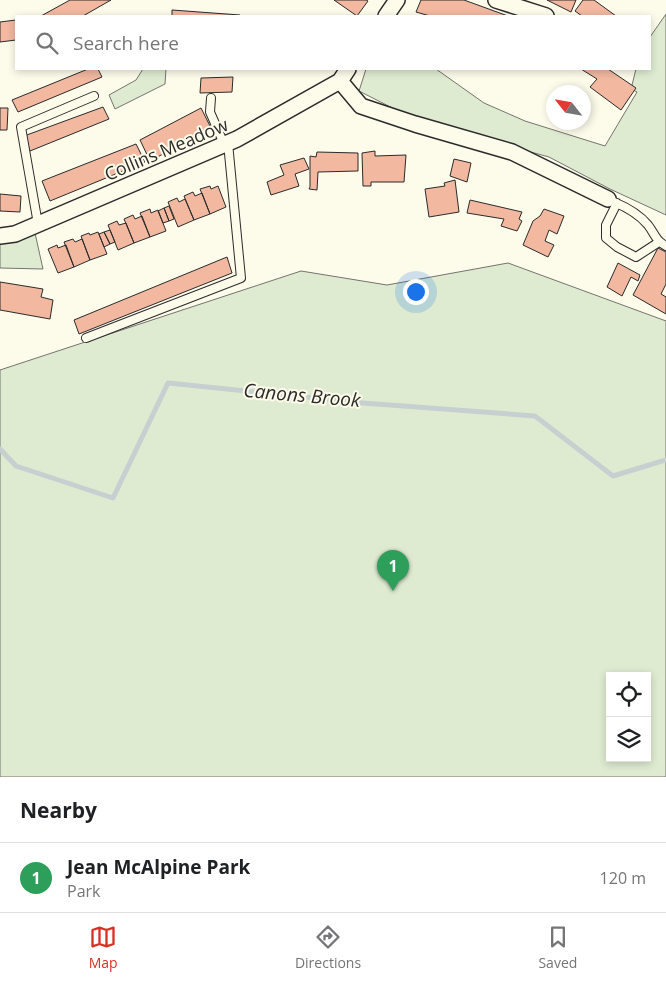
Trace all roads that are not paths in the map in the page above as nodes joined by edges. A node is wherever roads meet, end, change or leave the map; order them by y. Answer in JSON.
{"nodes":[{"id":1,"x":397,"y":0,"type":"edge"},
{"id":2,"x":496,"y":0,"type":"edge"},
{"id":3,"x":387,"y":15,"type":"edge"},
{"id":4,"x":543,"y":15,"type":"edge"},
{"id":5,"x":341,"y":73,"type":"edge"},
{"id":6,"x":94,"y":96,"type":"dead end"},
{"id":7,"x":211,"y":98,"type":"dead end"},
{"id":8,"x":226,"y":144,"type":"junction"},
{"id":9,"x":612,"y":201,"type":"junction"},
{"id":10,"x":38,"y":224,"type":"junction"},
{"id":11,"x":0,"y":236,"type":"edge"},
{"id":12,"x":662,"y":244,"type":"edge"},
{"id":13,"x":86,"y":338,"type":"dead end"}],
"edges":[{"from":1,"to":3,"type":"street"},
{"from":2,"to":4,"type":"street"},
{"from":5,"to":8,"type":"street","name":"Collins Meadow"},
{"from":5,"to":9,"type":"street","name":"Collins Meadow"},
{"from":6,"to":10,"type":"lane"},
{"from":7,"to":8,"type":"lane"},
{"from":8,"to":10,"type":"street","name":"Collins Meadow"},
{"from":8,"to":13,"type":"lane"},
{"from":9,"to":12,"type":"lane"},
{"from":9,"to":12,"type":"lane"},
{"from":10,"to":11,"type":"street","name":"Collins Meadow"}]}
